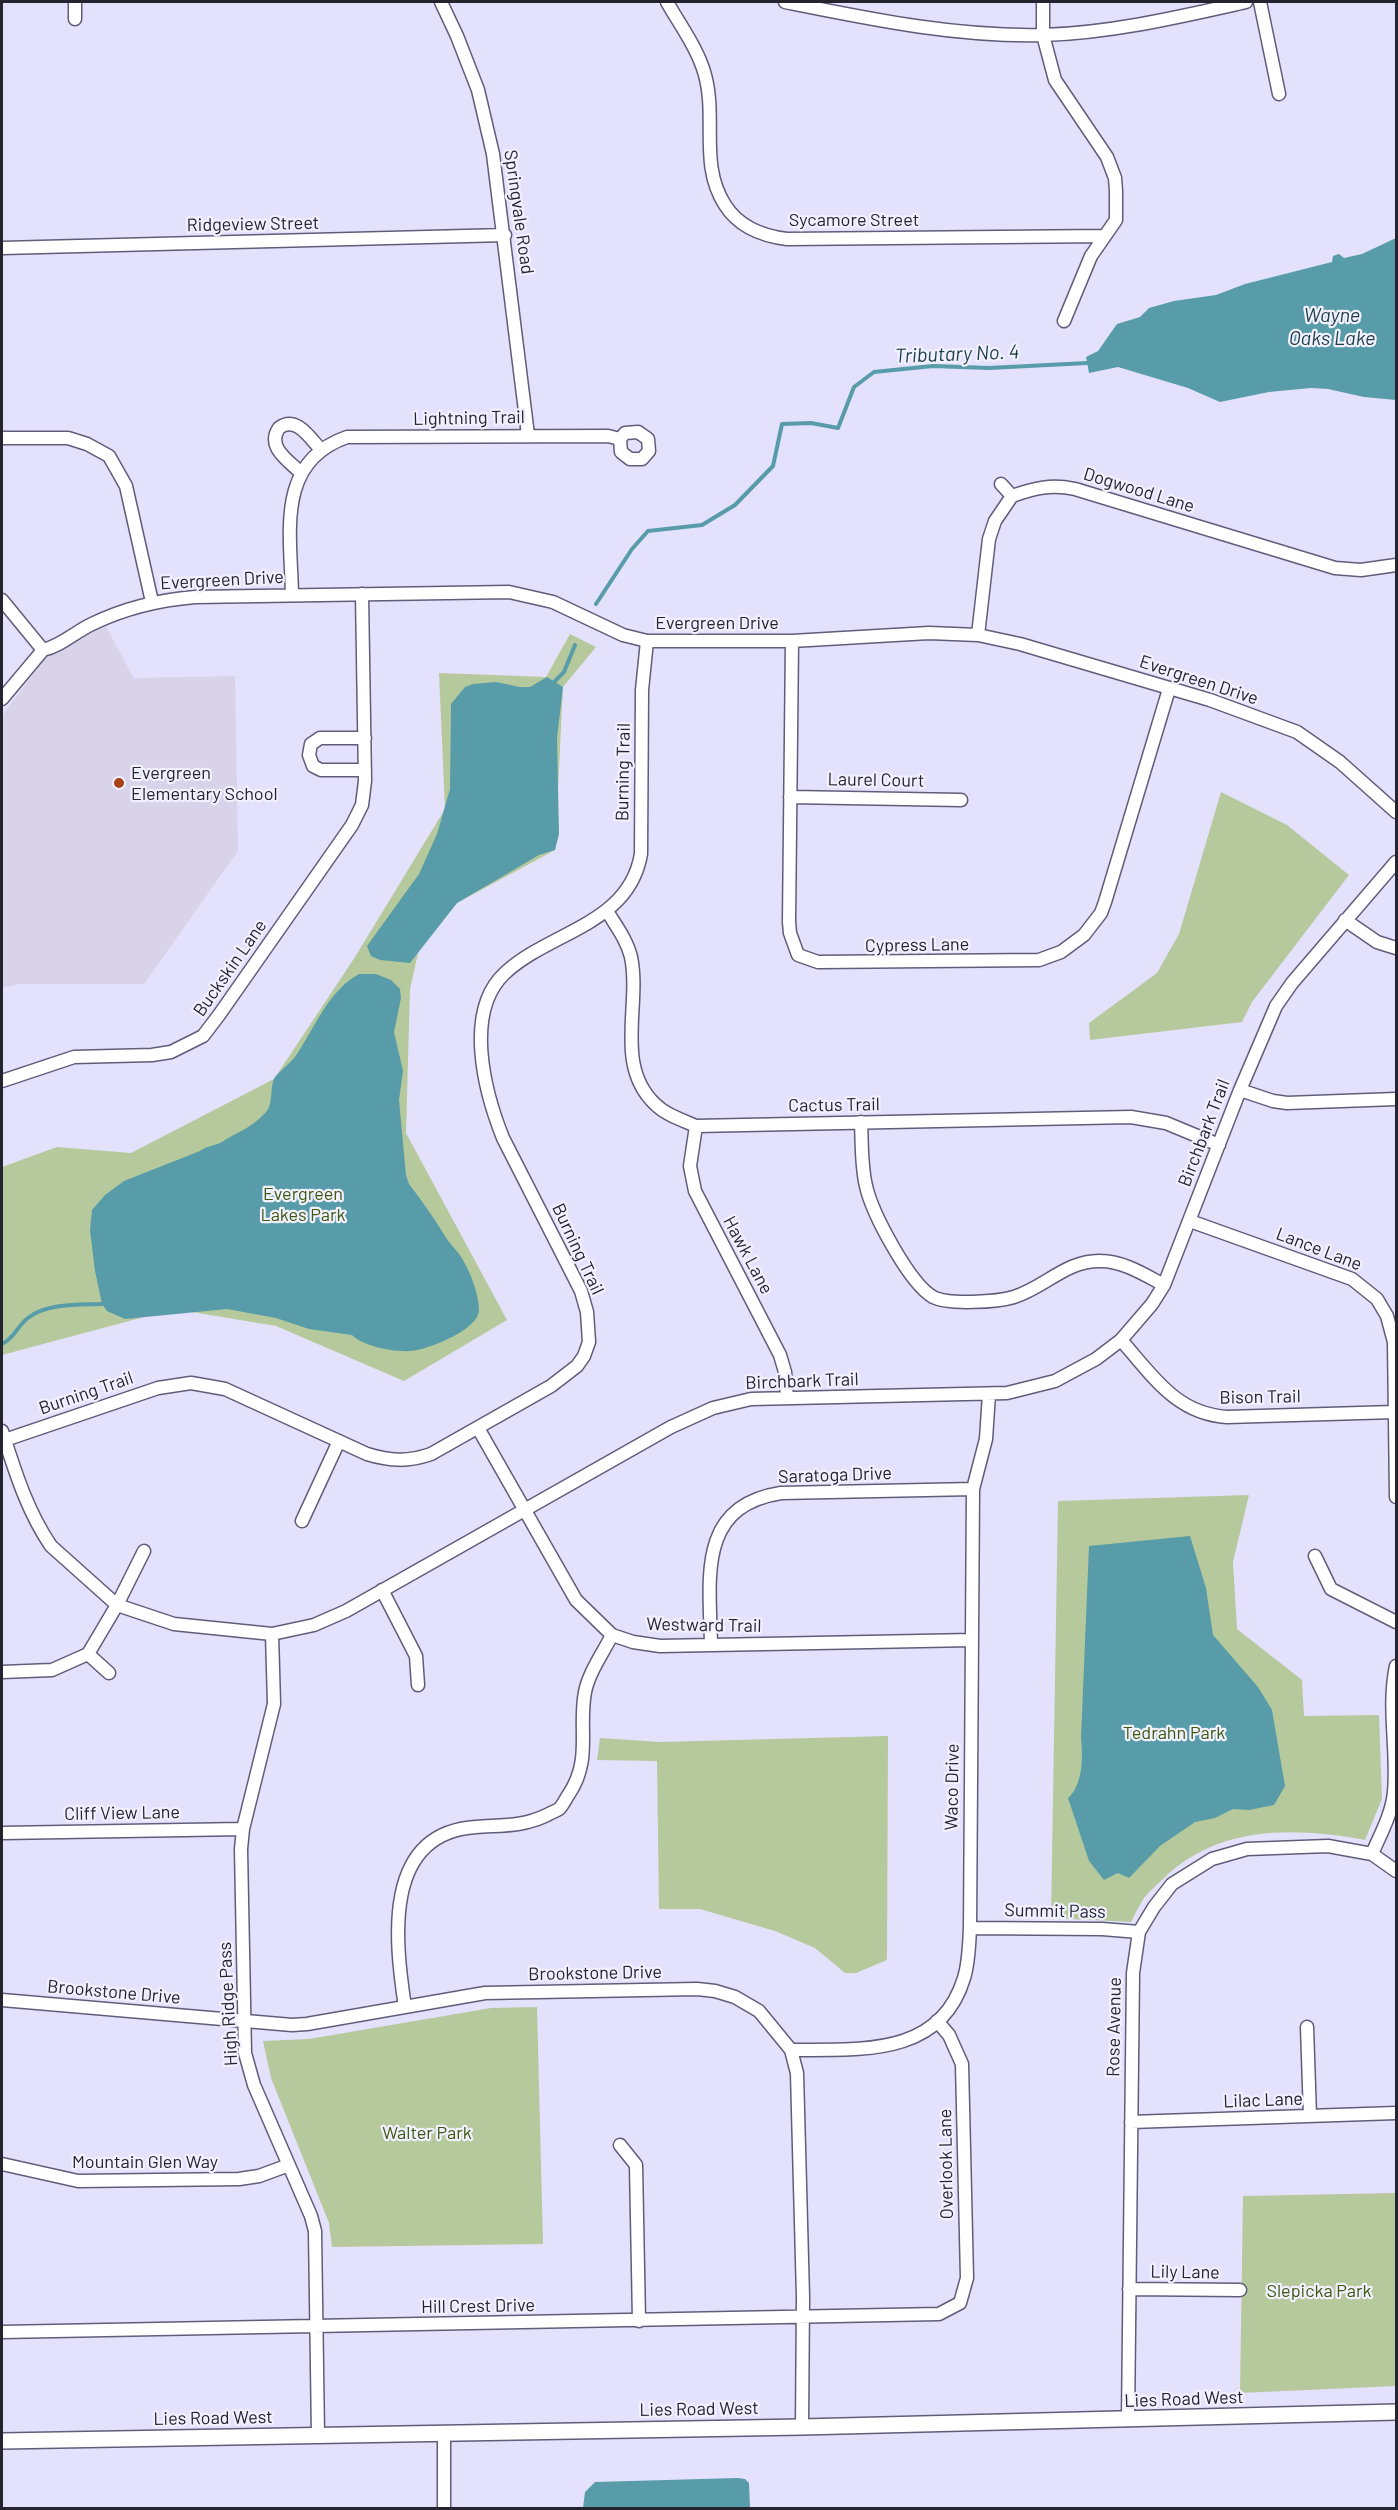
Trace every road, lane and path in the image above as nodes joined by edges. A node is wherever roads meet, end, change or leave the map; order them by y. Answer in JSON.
{"nodes":[{"id":1,"x":75,"y":2,"type":"edge"},
{"id":2,"x":441,"y":2,"type":"edge"},
{"id":3,"x":667,"y":2,"type":"edge"},
{"id":4,"x":784,"y":2,"type":"edge"},
{"id":5,"x":1043,"y":2,"type":"edge"},
{"id":6,"x":1246,"y":2,"type":"edge"},
{"id":7,"x":1260,"y":2,"type":"edge"},
{"id":8,"x":75,"y":20,"type":"dead end"},
{"id":9,"x":1043,"y":35,"type":"junction"},
{"id":10,"x":1279,"y":94,"type":"dead end"},
{"id":11,"x":505,"y":235,"type":"junction"},
{"id":12,"x":1105,"y":236,"type":"junction"},
{"id":13,"x":2,"y":248,"type":"edge"},
{"id":14,"x":1064,"y":321,"type":"dead end"},
{"id":15,"x":528,"y":435,"type":"junction"},
{"id":16,"x":2,"y":438,"type":"edge"},
{"id":17,"x":620,"y":439,"type":"dead end"},
{"id":18,"x":321,"y":450,"type":"junction"},
{"id":19,"x":301,"y":472,"type":"junction"},
{"id":20,"x":1001,"y":484,"type":"dead end"},
{"id":21,"x":1012,"y":496,"type":"junction"},
{"id":22,"x":1396,"y":565,"type":"edge"},
{"id":23,"x":362,"y":594,"type":"junction"},
{"id":24,"x":292,"y":595,"type":"junction"},
{"id":25,"x":2,"y":600,"type":"edge"},
{"id":26,"x":152,"y":602,"type":"junction"},
{"id":27,"x":978,"y":635,"type":"junction"},
{"id":28,"x":647,"y":641,"type":"junction"},
{"id":29,"x":792,"y":641,"type":"junction"},
{"id":30,"x":43,"y":650,"type":"junction"},
{"id":31,"x":1169,"y":689,"type":"junction"},
{"id":32,"x":2,"y":699,"type":"edge"},
{"id":33,"x":365,"y":738,"type":"junction"},
{"id":34,"x":365,"y":770,"type":"junction"},
{"id":35,"x":790,"y":797,"type":"junction"},
{"id":36,"x":961,"y":800,"type":"dead end"},
{"id":37,"x":1396,"y":812,"type":"edge"},
{"id":38,"x":1396,"y":862,"type":"edge"},
{"id":39,"x":607,"y":911,"type":"junction"},
{"id":40,"x":1345,"y":921,"type":"junction"},
{"id":41,"x":1396,"y":948,"type":"edge"},
{"id":42,"x":2,"y":1081,"type":"edge"},
{"id":43,"x":1240,"y":1090,"type":"junction"},
{"id":44,"x":1396,"y":1099,"type":"edge"},
{"id":45,"x":861,"y":1122,"type":"junction"},
{"id":46,"x":696,"y":1126,"type":"junction"},
{"id":47,"x":1219,"y":1145,"type":"junction"},
{"id":48,"x":1190,"y":1221,"type":"junction"},
{"id":49,"x":1164,"y":1285,"type":"junction"},
{"id":50,"x":1121,"y":1340,"type":"junction"},
{"id":51,"x":989,"y":1394,"type":"junction"},
{"id":52,"x":787,"y":1397,"type":"junction"},
{"id":53,"x":1394,"y":1412,"type":"junction"},
{"id":54,"x":478,"y":1428,"type":"junction"},
{"id":55,"x":3,"y":1437,"type":"edge"},
{"id":56,"x":339,"y":1441,"type":"junction"},
{"id":57,"x":973,"y":1489,"type":"junction"},
{"id":58,"x":1396,"y":1497,"type":"edge"},
{"id":59,"x":524,"y":1510,"type":"junction"},
{"id":60,"x":302,"y":1521,"type":"dead end"},
{"id":61,"x":144,"y":1551,"type":"dead end"},
{"id":62,"x":1315,"y":1556,"type":"dead end"},
{"id":63,"x":382,"y":1590,"type":"junction"},
{"id":64,"x":117,"y":1605,"type":"junction"},
{"id":65,"x":1396,"y":1622,"type":"edge"},
{"id":66,"x":272,"y":1634,"type":"junction"},
{"id":67,"x":612,"y":1635,"type":"junction"},
{"id":68,"x":972,"y":1640,"type":"junction"},
{"id":69,"x":711,"y":1645,"type":"junction"},
{"id":70,"x":88,"y":1654,"type":"junction"},
{"id":71,"x":1396,"y":1666,"type":"edge"},
{"id":72,"x":2,"y":1672,"type":"edge"},
{"id":73,"x":109,"y":1673,"type":"dead end"},
{"id":74,"x":418,"y":1685,"type":"dead end"},
{"id":75,"x":243,"y":1829,"type":"junction"},
{"id":76,"x":2,"y":1833,"type":"edge"},
{"id":77,"x":1372,"y":1854,"type":"junction"},
{"id":78,"x":1396,"y":1871,"type":"edge"},
{"id":79,"x":970,"y":1928,"type":"junction"},
{"id":80,"x":1139,"y":1932,"type":"junction"},
{"id":81,"x":2,"y":2000,"type":"edge"},
{"id":82,"x":405,"y":2007,"type":"junction"},
{"id":83,"x":244,"y":2021,"type":"junction"},
{"id":84,"x":938,"y":2021,"type":"junction"},
{"id":85,"x":1307,"y":2027,"type":"dead end"},
{"id":86,"x":792,"y":2050,"type":"junction"},
{"id":87,"x":1396,"y":2113,"type":"edge"},
{"id":88,"x":1310,"y":2116,"type":"junction"},
{"id":89,"x":1131,"y":2122,"type":"junction"},
{"id":90,"x":620,"y":2145,"type":"dead end"},
{"id":91,"x":2,"y":2164,"type":"edge"},
{"id":92,"x":289,"y":2165,"type":"junction"},
{"id":93,"x":1129,"y":2289,"type":"junction"},
{"id":94,"x":1240,"y":2290,"type":"dead end"},
{"id":95,"x":953,"y":2308,"type":"joint"},
{"id":96,"x":802,"y":2318,"type":"junction"},
{"id":97,"x":639,"y":2321,"type":"junction"},
{"id":98,"x":317,"y":2326,"type":"junction"},
{"id":99,"x":2,"y":2332,"type":"edge"},
{"id":100,"x":1396,"y":2412,"type":"edge"},
{"id":101,"x":1128,"y":2420,"type":"junction"},
{"id":102,"x":802,"y":2427,"type":"junction"},
{"id":103,"x":444,"y":2433,"type":"junction"},
{"id":104,"x":318,"y":2435,"type":"junction"},
{"id":105,"x":2,"y":2441,"type":"edge"},
{"id":106,"x":444,"y":2508,"type":"edge"}],
"edges":[{"from":1,"to":8,"type":"street"},
{"from":2,"to":11,"type":"street","name":"Springvale Road"},
{"from":3,"to":12,"type":"street","name":"Sycamore Street"},
{"from":4,"to":9,"type":"street"},
{"from":5,"to":9,"type":"street"},
{"from":6,"to":9,"type":"street"},
{"from":7,"to":10,"type":"street"},
{"from":9,"to":12,"type":"street"},
{"from":11,"to":13,"type":"street","name":"Ridgeview Street"},
{"from":11,"to":15,"type":"street","name":"Springvale Road"},
{"from":12,"to":14,"type":"street"},
{"from":15,"to":17,"type":"street","name":"Lightning Trail"},
{"from":15,"to":18,"type":"street","name":"Lightning Trail"},
{"from":16,"to":26,"type":"street"},
{"from":18,"to":19,"type":"street","name":"Lightning Trail"},
{"from":18,"to":19,"type":"street"},
{"from":19,"to":24,"type":"street","name":"Lightning Trail"},
{"from":20,"to":21,"type":"street"},
{"from":21,"to":22,"type":"street","name":"Dogwood Lane"},
{"from":21,"to":27,"type":"street"},
{"from":23,"to":24,"type":"street","name":"Evergreen Drive"},
{"from":23,"to":28,"type":"street","name":"Evergreen Drive"},
{"from":23,"to":33,"type":"street","name":"Buckskin Lane"},
{"from":24,"to":26,"type":"street","name":"Evergreen Drive"},
{"from":25,"to":30,"type":"street"},
{"from":26,"to":30,"type":"street","name":"Evergreen Drive"},
{"from":27,"to":29,"type":"street","name":"Evergreen Drive"},
{"from":27,"to":31,"type":"street","name":"Evergreen Drive"},
{"from":28,"to":29,"type":"street","name":"Evergreen Drive"},
{"from":28,"to":39,"type":"street","name":"Burning Trail"},
{"from":29,"to":35,"type":"street","name":"Cypress Lane"},
{"from":30,"to":32,"type":"street","name":"Evergreen Drive"},
{"from":31,"to":35,"type":"street","name":"Cypress Lane"},
{"from":31,"to":37,"type":"street","name":"Evergreen Drive"},
{"from":33,"to":34,"type":"street","name":"Buckskin Lane"},
{"from":33,"to":34,"type":"street"},
{"from":34,"to":42,"type":"street","name":"Buckskin Lane"},
{"from":35,"to":36,"type":"street","name":"Laurel Court"},
{"from":38,"to":40,"type":"street","name":"Birchbark Trail"},
{"from":39,"to":46,"type":"street","name":"Cactus Trail"},
{"from":39,"to":54,"type":"street","name":"Burning Trail"},
{"from":40,"to":41,"type":"street"},
{"from":40,"to":43,"type":"street","name":"Birchbark Trail"},
{"from":43,"to":44,"type":"street"},
{"from":43,"to":47,"type":"street","name":"Birchbark Trail"},
{"from":45,"to":46,"type":"street","name":"Cactus Trail"},
{"from":45,"to":47,"type":"street","name":"Cactus Trail"},
{"from":45,"to":49,"type":"street"},
{"from":46,"to":52,"type":"street","name":"Hawk Lane"},
{"from":47,"to":48,"type":"street","name":"Birchbark Trail"},
{"from":48,"to":49,"type":"street","name":"Birchbark Trail"},
{"from":48,"to":53,"type":"street","name":"Lance Lane"},
{"from":49,"to":50,"type":"street","name":"Birchbark Trail"},
{"from":50,"to":51,"type":"street","name":"Birchbark Trail"},
{"from":50,"to":53,"type":"street","name":"Bison Trail"},
{"from":51,"to":52,"type":"street","name":"Birchbark Trail"},
{"from":51,"to":57,"type":"street","name":"Waco Drive"},
{"from":52,"to":59,"type":"street","name":"Birchbark Trail"},
{"from":53,"to":58,"type":"street","name":"Lance Lane"},
{"from":54,"to":56,"type":"street","name":"Burning Trail"},
{"from":54,"to":59,"type":"street","name":"Westward Trail"},
{"from":55,"to":56,"type":"street","name":"Burning Trail"},
{"from":55,"to":64,"type":"street","name":"Birchbark Trail"},
{"from":56,"to":60,"type":"street"},
{"from":57,"to":68,"type":"street","name":"Waco Drive"},
{"from":57,"to":69,"type":"street","name":"Saratoga Drive"},
{"from":59,"to":63,"type":"street","name":"Birchbark Trail"},
{"from":59,"to":67,"type":"street","name":"Westward Trail"},
{"from":61,"to":64,"type":"street"},
{"from":62,"to":65,"type":"street"},
{"from":63,"to":66,"type":"street","name":"Birchbark Trail"},
{"from":63,"to":74,"type":"street"},
{"from":64,"to":66,"type":"street","name":"Birchbark Trail"},
{"from":64,"to":70,"type":"street"},
{"from":66,"to":75,"type":"street","name":"High Ridge Pass"},
{"from":67,"to":69,"type":"street","name":"Westward Trail"},
{"from":67,"to":82,"type":"street"},
{"from":68,"to":69,"type":"street","name":"Westward Trail"},
{"from":68,"to":79,"type":"street","name":"Waco Drive"},
{"from":70,"to":72,"type":"street"},
{"from":70,"to":73,"type":"street"},
{"from":71,"to":77,"type":"street"},
{"from":75,"to":76,"type":"street","name":"Cliff View Lane"},
{"from":75,"to":83,"type":"street","name":"High Ridge Pass"},
{"from":77,"to":78,"type":"street","name":"Rose Avenue"},
{"from":77,"to":80,"type":"street","name":"Rose Avenue"},
{"from":79,"to":80,"type":"street","name":"Summit Pass"},
{"from":79,"to":84,"type":"street","name":"Waco Drive"},
{"from":80,"to":89,"type":"street","name":"Rose Avenue"},
{"from":81,"to":83,"type":"street","name":"Brookstone Drive"},
{"from":82,"to":83,"type":"street","name":"Brookstone Drive"},
{"from":82,"to":86,"type":"street","name":"Brookstone Drive"},
{"from":83,"to":92,"type":"street","name":"High Ridge Pass"},
{"from":84,"to":86,"type":"street","name":"Waco Drive"},
{"from":84,"to":95,"type":"street","name":"Overlook Lane"},
{"from":85,"to":88,"type":"street"},
{"from":86,"to":96,"type":"street"},
{"from":87,"to":88,"type":"street","name":"Lilac Lane"},
{"from":88,"to":89,"type":"street","name":"Lilac Lane"},
{"from":89,"to":93,"type":"street","name":"Rose Avenue"},
{"from":90,"to":97,"type":"street"},
{"from":91,"to":92,"type":"street","name":"Mountain Glen Way"},
{"from":92,"to":98,"type":"street","name":"High Ridge Pass"},
{"from":93,"to":94,"type":"street","name":"Lily Lane"},
{"from":93,"to":101,"type":"street","name":"Rose Avenue"},
{"from":95,"to":96,"type":"street","name":"Hill Crest Drive"},
{"from":96,"to":97,"type":"street","name":"Hill Crest Drive"},
{"from":96,"to":102,"type":"street"},
{"from":97,"to":98,"type":"street","name":"Hill Crest Drive"},
{"from":98,"to":99,"type":"street","name":"Hill Crest Drive"},
{"from":98,"to":104,"type":"street","name":"High Ridge Pass"},
{"from":100,"to":101,"type":"street","name":"Lies Road West"},
{"from":101,"to":102,"type":"street","name":"Lies Road West"},
{"from":102,"to":103,"type":"street","name":"Lies Road West"},
{"from":103,"to":104,"type":"street","name":"Lies Road West"},
{"from":103,"to":106,"type":"street"},
{"from":104,"to":105,"type":"street","name":"Lies Road West"}]}
